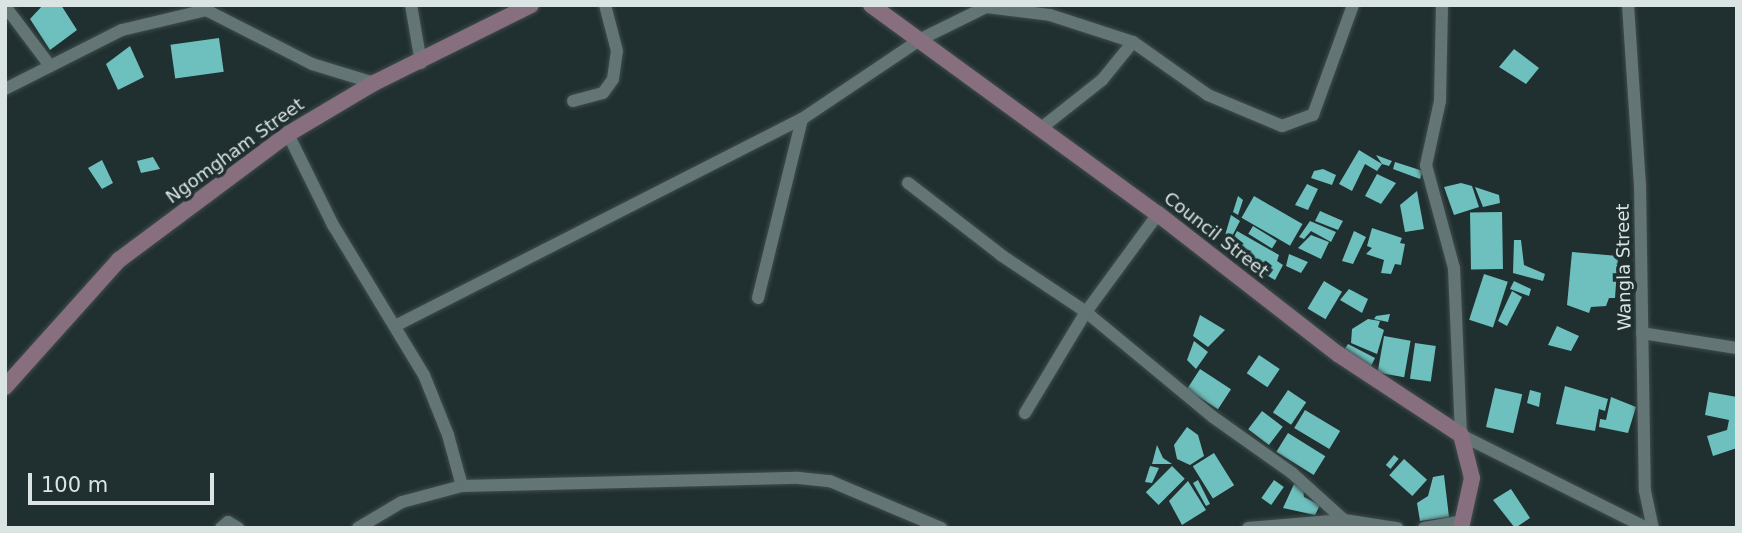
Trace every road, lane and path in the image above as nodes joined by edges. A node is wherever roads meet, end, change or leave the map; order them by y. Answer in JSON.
{"nodes":[{"id":1,"x":228,"y":5,"type":"edge"},
{"id":2,"x":411,"y":5,"type":"edge"},
{"id":3,"x":531,"y":5,"type":"edge"},
{"id":4,"x":605,"y":5,"type":"edge"},
{"id":5,"x":872,"y":5,"type":"edge"},
{"id":6,"x":1353,"y":5,"type":"edge"},
{"id":7,"x":1442,"y":5,"type":"edge"},
{"id":8,"x":1629,"y":5,"type":"edge"},
{"id":9,"x":5,"y":6,"type":"edge"},
{"id":10,"x":988,"y":6,"type":"edge"},
{"id":11,"x":204,"y":7,"type":"edge"},
{"id":12,"x":223,"y":18,"type":"junction"},
{"id":13,"x":921,"y":39,"type":"junction"},
{"id":14,"x":1133,"y":42,"type":"junction"},
{"id":15,"x":421,"y":63,"type":"junction"},
{"id":16,"x":50,"y":66,"type":"junction"},
{"id":17,"x":337,"y":73,"type":"junction"},
{"id":18,"x":374,"y":83,"type":"junction"},
{"id":19,"x":5,"y":89,"type":"edge"},
{"id":20,"x":346,"y":98,"type":"junction"},
{"id":21,"x":573,"y":101,"type":"dead end"},
{"id":22,"x":802,"y":119,"type":"junction"},
{"id":23,"x":1040,"y":129,"type":"junction"},
{"id":24,"x":288,"y":134,"type":"junction"},
{"id":25,"x":908,"y":183,"type":"dead end"},
{"id":26,"x":1158,"y":214,"type":"junction"},
{"id":27,"x":758,"y":298,"type":"dead end"},
{"id":28,"x":1086,"y":312,"type":"junction"},
{"id":29,"x":395,"y":326,"type":"junction"},
{"id":30,"x":1642,"y":333,"type":"junction"},
{"id":31,"x":1737,"y":348,"type":"edge"},
{"id":32,"x":5,"y":387,"type":"edge"},
{"id":33,"x":1025,"y":414,"type":"dead end"},
{"id":34,"x":1461,"y":435,"type":"junction"},
{"id":35,"x":461,"y":486,"type":"junction"},
{"id":36,"x":1344,"y":520,"type":"junction"},
{"id":37,"x":1460,"y":525,"type":"edge"},
{"id":38,"x":1268,"y":527,"type":"edge"},
{"id":39,"x":220,"y":528,"type":"edge"},
{"id":40,"x":238,"y":528,"type":"edge"},
{"id":41,"x":358,"y":528,"type":"edge"},
{"id":42,"x":941,"y":528,"type":"edge"},
{"id":43,"x":1248,"y":528,"type":"edge"},
{"id":44,"x":1397,"y":528,"type":"edge"},
{"id":45,"x":1424,"y":528,"type":"edge"},
{"id":46,"x":1647,"y":528,"type":"edge"},
{"id":47,"x":1653,"y":528,"type":"edge"}],
"edges":[{"from":1,"to":12,"type":"street"},
{"from":2,"to":15,"type":"street"},
{"from":3,"to":15,"type":"street","name":"Ngomgham Street"},
{"from":4,"to":21,"type":"street"},
{"from":5,"to":13,"type":"street","name":"Council Street"},
{"from":6,"to":14,"type":"street"},
{"from":7,"to":34,"type":"street"},
{"from":8,"to":30,"type":"street","name":"Wangla Street"},
{"from":9,"to":16,"type":"street"},
{"from":10,"to":13,"type":"street"},
{"from":10,"to":14,"type":"street"},
{"from":11,"to":12,"type":"street"},
{"from":11,"to":16,"type":"street"},
{"from":12,"to":17,"type":"street"},
{"from":13,"to":22,"type":"street"},
{"from":13,"to":23,"type":"street","name":"Council Street"},
{"from":14,"to":23,"type":"street"},
{"from":15,"to":18,"type":"street","name":"Ngomgham Street"},
{"from":16,"to":19,"type":"street"},
{"from":17,"to":18,"type":"street"},
{"from":17,"to":20,"type":"street"},
{"from":18,"to":20,"type":"street","name":"Ngomgham Street"},
{"from":20,"to":24,"type":"street","name":"Ngomgham Street"},
{"from":22,"to":27,"type":"street"},
{"from":22,"to":29,"type":"street"},
{"from":23,"to":26,"type":"street","name":"Council Street"},
{"from":24,"to":29,"type":"street"},
{"from":24,"to":32,"type":"street","name":"Ngomgham Street"},
{"from":25,"to":28,"type":"street"},
{"from":26,"to":28,"type":"street"},
{"from":26,"to":34,"type":"street","name":"Council Street"},
{"from":28,"to":33,"type":"street"},
{"from":28,"to":36,"type":"street"},
{"from":29,"to":35,"type":"street"},
{"from":30,"to":31,"type":"street"},
{"from":30,"to":47,"type":"street","name":"Wangla Street"},
{"from":34,"to":37,"type":"street"},
{"from":34,"to":46,"type":"street"},
{"from":35,"to":41,"type":"street"},
{"from":35,"to":42,"type":"street"},
{"from":36,"to":38,"type":"street"},
{"from":36,"to":44,"type":"street"},
{"from":37,"to":45,"type":"street"},
{"from":38,"to":43,"type":"street"},
{"from":39,"to":40,"type":"street"}]}
